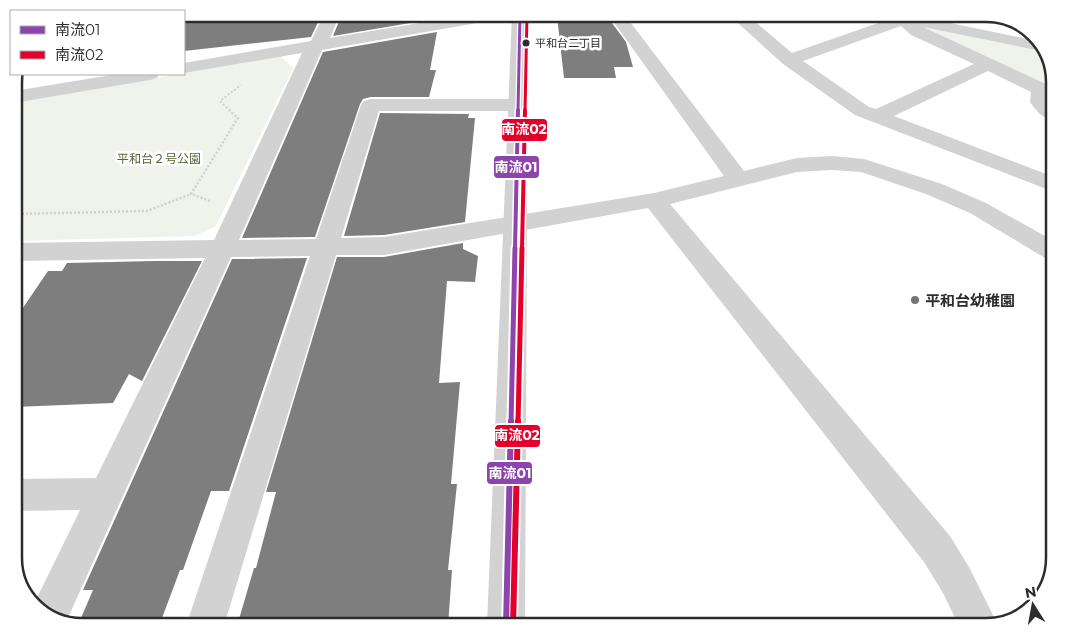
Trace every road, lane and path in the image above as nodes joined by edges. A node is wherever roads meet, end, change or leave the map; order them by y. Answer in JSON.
{"nodes":[{"id":1,"x":328,"y":22,"type":"edge"},
{"id":2,"x":453,"y":22,"type":"edge"},
{"id":3,"x":520,"y":22,"type":"edge"},
{"id":4,"x":622,"y":22,"type":"edge"},
{"id":5,"x":745,"y":22,"type":"edge"},
{"id":6,"x":896,"y":22,"type":"edge"},
{"id":7,"x":907,"y":22,"type":"edge"},
{"id":8,"x":919,"y":22,"type":"edge"},
{"id":9,"x":317,"y":45,"type":"junction"},
{"id":10,"x":1032,"y":45,"type":"edge"},
{"id":11,"x":789,"y":60,"type":"junction"},
{"id":12,"x":987,"y":65,"type":"junction"},
{"id":13,"x":185,"y":68,"type":"edge"},
{"id":14,"x":144,"y":75,"type":"edge"},
{"id":15,"x":244,"y":83,"type":"dead end"},
{"id":16,"x":23,"y":95,"type":"edge"},
{"id":17,"x":517,"y":105,"type":"junction"},
{"id":18,"x":1045,"y":108,"type":"edge"},
{"id":19,"x":875,"y":117,"type":"junction"},
{"id":20,"x":738,"y":179,"type":"junction"},
{"id":21,"x":1045,"y":181,"type":"edge"},
{"id":22,"x":192,"y":194,"type":"junction"},
{"id":23,"x":654,"y":200,"type":"junction"},
{"id":24,"x":239,"y":212,"type":"junction"},
{"id":25,"x":23,"y":214,"type":"edge"},
{"id":26,"x":515,"y":225,"type":"junction"},
{"id":27,"x":1045,"y":247,"type":"edge"},
{"id":28,"x":325,"y":248,"type":"junction"},
{"id":29,"x":222,"y":249,"type":"junction"},
{"id":30,"x":23,"y":252,"type":"edge"},
{"id":31,"x":106,"y":494,"type":"junction"},
{"id":32,"x":23,"y":496,"type":"edge"},
{"id":33,"x":51,"y":610,"type":"edge"},
{"id":34,"x":208,"y":618,"type":"edge"},
{"id":35,"x":506,"y":618,"type":"edge"},
{"id":36,"x":975,"y":618,"type":"edge"}],
"edges":[{"from":1,"to":9,"type":"street"},
{"from":2,"to":9,"type":"street"},
{"from":3,"to":17,"type":"street"},
{"from":4,"to":20,"type":"street"},
{"from":5,"to":11,"type":"street"},
{"from":6,"to":11,"type":"street"},
{"from":7,"to":12,"type":"street"},
{"from":8,"to":10,"type":"street"},
{"from":9,"to":13,"type":"street"},
{"from":9,"to":24,"type":"street"},
{"from":11,"to":19,"type":"street"},
{"from":12,"to":18,"type":"street"},
{"from":12,"to":19,"type":"street"},
{"from":14,"to":16,"type":"street"},
{"from":15,"to":22,"type":"path"},
{"from":17,"to":26,"type":"street"},
{"from":17,"to":28,"type":"street"},
{"from":19,"to":21,"type":"street"},
{"from":20,"to":23,"type":"street"},
{"from":20,"to":27,"type":"street"},
{"from":22,"to":24,"type":"path"},
{"from":22,"to":25,"type":"path"},
{"from":23,"to":26,"type":"street"},
{"from":23,"to":36,"type":"street"},
{"from":24,"to":29,"type":"street"},
{"from":26,"to":28,"type":"street"},
{"from":26,"to":35,"type":"street"},
{"from":28,"to":29,"type":"street"},
{"from":28,"to":34,"type":"street"},
{"from":29,"to":30,"type":"street"},
{"from":29,"to":31,"type":"street"},
{"from":31,"to":32,"type":"street"},
{"from":31,"to":33,"type":"street"}]}
